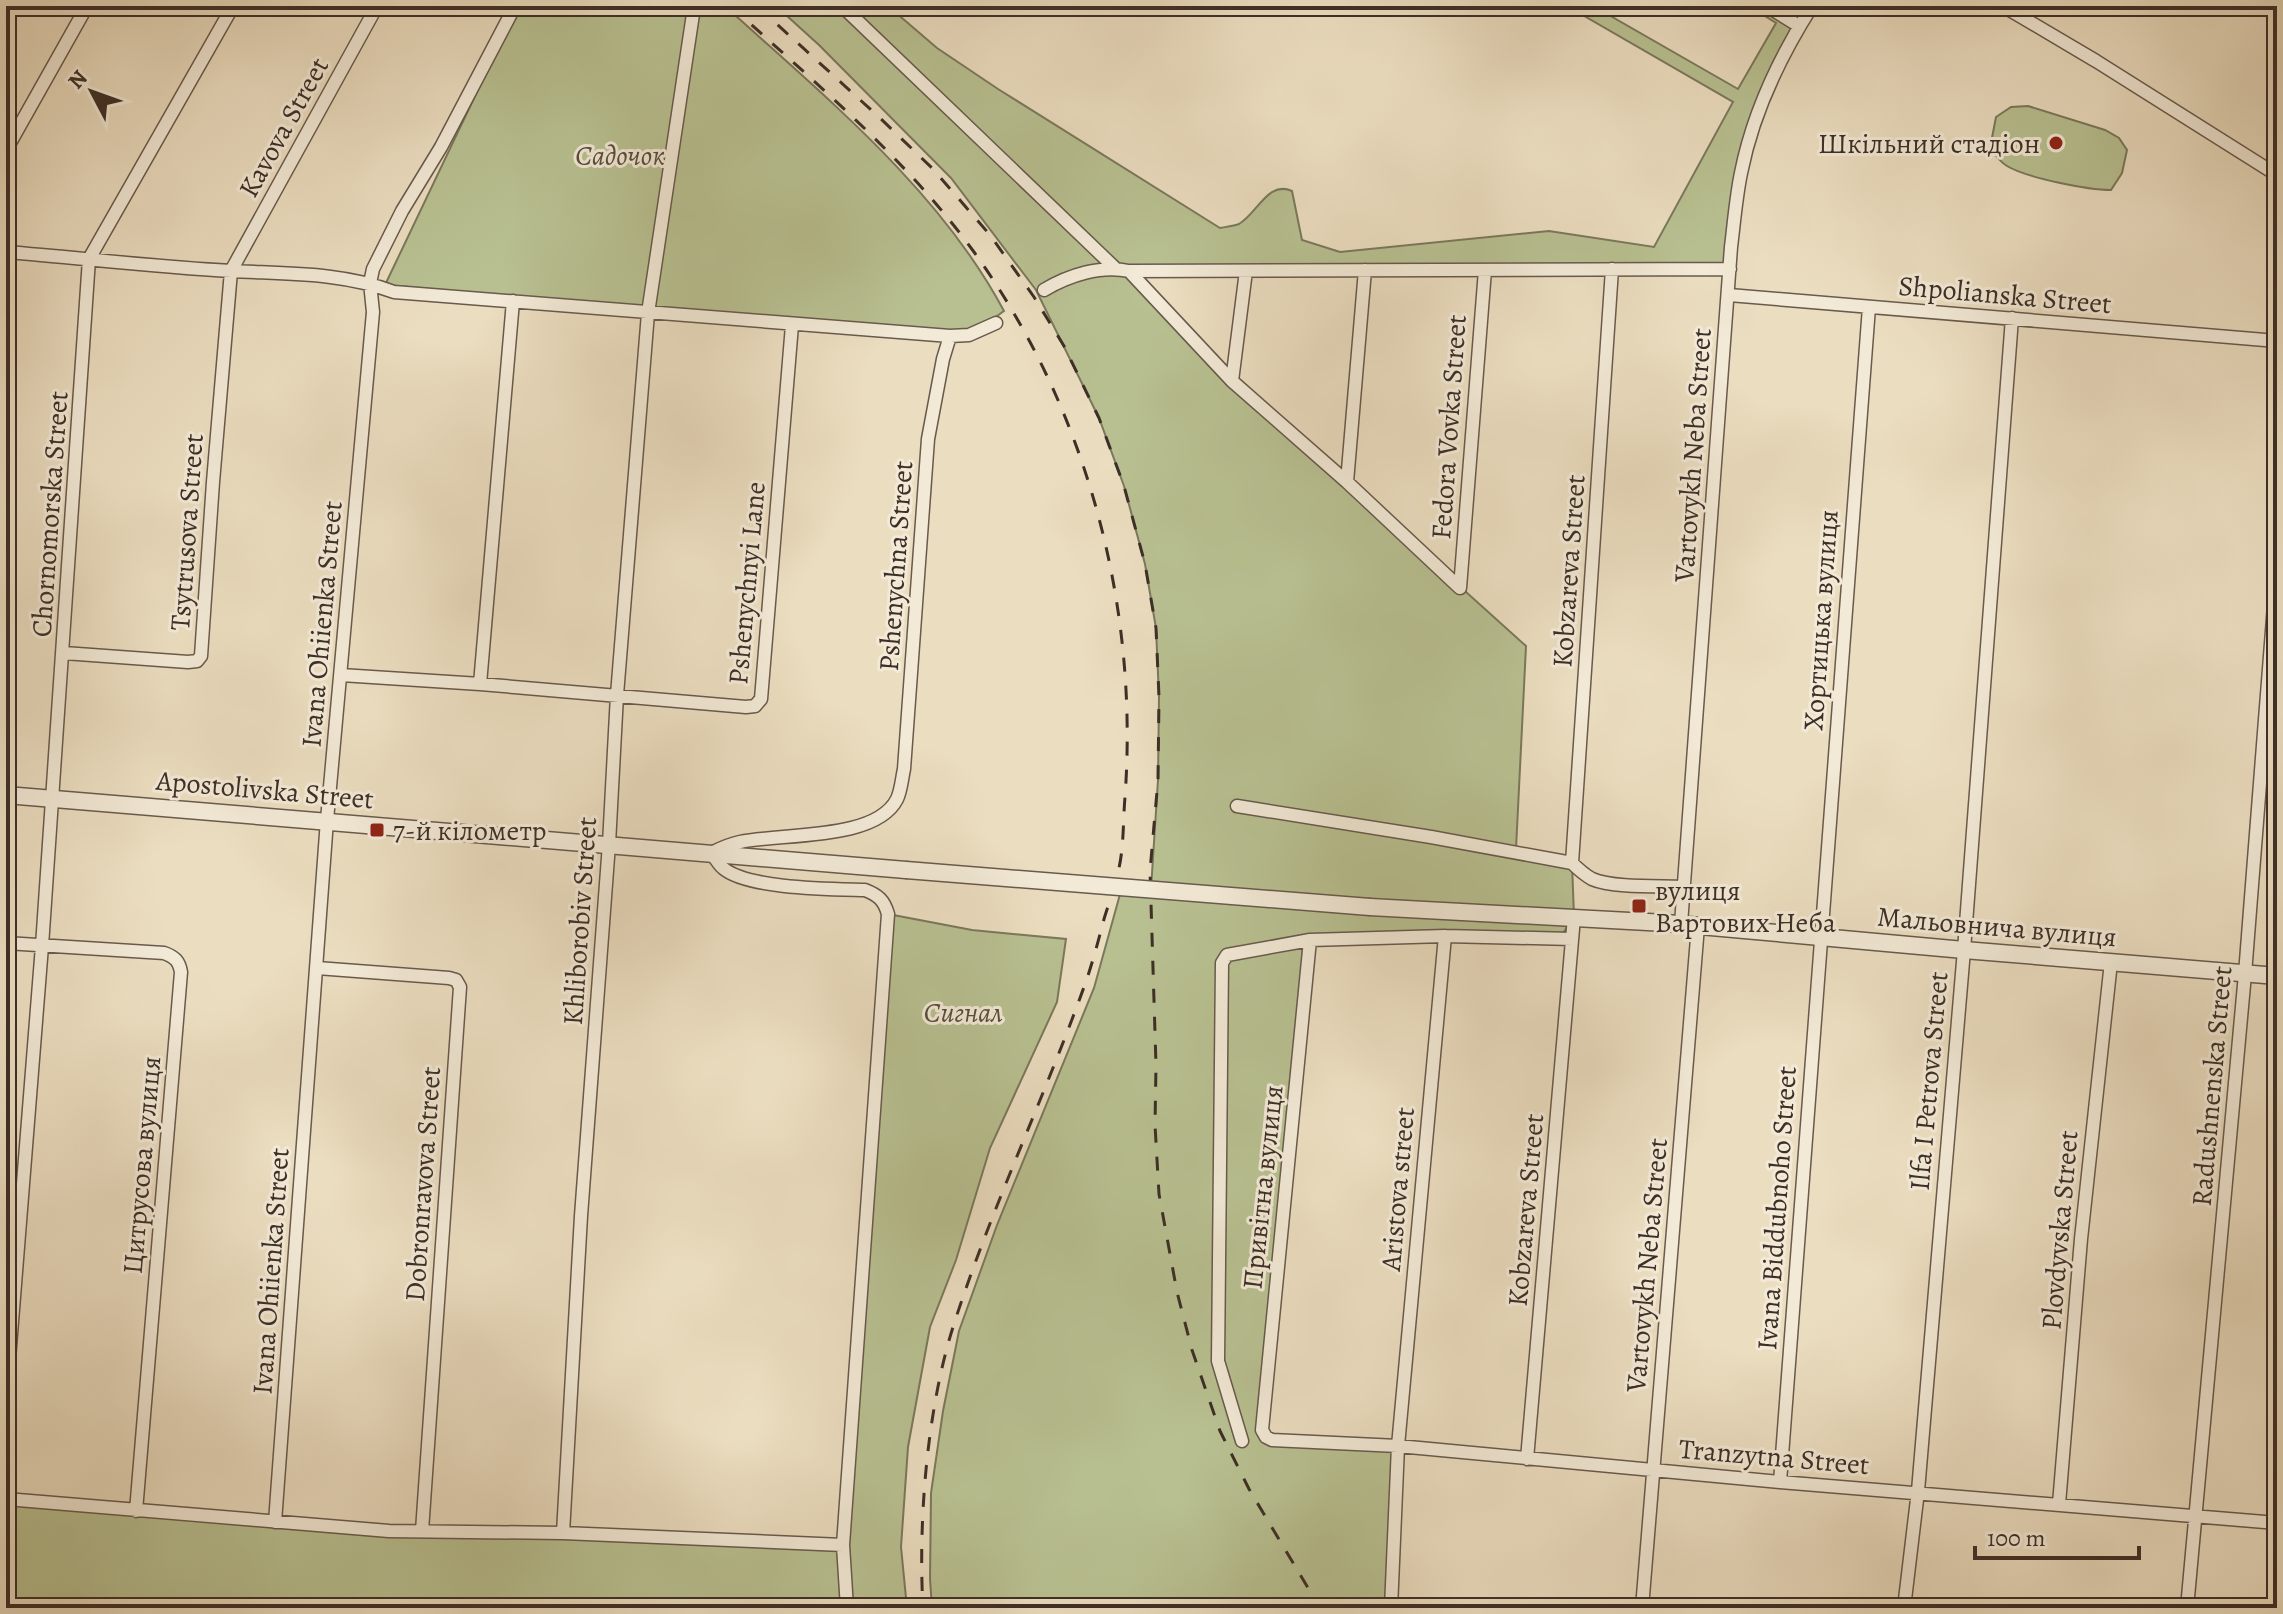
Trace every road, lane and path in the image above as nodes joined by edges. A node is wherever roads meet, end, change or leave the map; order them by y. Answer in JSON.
{"nodes":[{"id":1,"x":87,"y":6,"type":"edge"},
{"id":2,"x":233,"y":6,"type":"edge"},
{"id":3,"x":377,"y":6,"type":"edge"},
{"id":4,"x":515,"y":6,"type":"edge"},
{"id":5,"x":842,"y":6,"type":"edge"},
{"id":6,"x":1767,"y":6,"type":"edge"},
{"id":7,"x":1812,"y":6,"type":"edge"},
{"id":8,"x":2003,"y":6,"type":"edge"},
{"id":9,"x":693,"y":14,"type":"dead end"},
{"id":10,"x":1799,"y":26,"type":"junction"},
{"id":11,"x":6,"y":150,"type":"edge"},
{"id":12,"x":2277,"y":175,"type":"edge"},
{"id":13,"x":6,"y":252,"type":"edge"},
{"id":14,"x":89,"y":259,"type":"junction"},
{"id":15,"x":1115,"y":268,"type":"junction"},
{"id":16,"x":1612,"y":269,"type":"junction"},
{"id":17,"x":1730,"y":269,"type":"junction"},
{"id":18,"x":1365,"y":270,"type":"junction"},
{"id":19,"x":1485,"y":270,"type":"junction"},
{"id":20,"x":231,"y":271,"type":"junction"},
{"id":21,"x":1129,"y":271,"type":"junction"},
{"id":22,"x":1246,"y":271,"type":"junction"},
{"id":23,"x":370,"y":283,"type":"junction"},
{"id":24,"x":1044,"y":290,"type":"dead end"},
{"id":25,"x":1729,"y":295,"type":"junction"},
{"id":26,"x":513,"y":301,"type":"junction"},
{"id":27,"x":1869,"y":307,"type":"junction"},
{"id":28,"x":648,"y":313,"type":"junction"},
{"id":29,"x":2012,"y":318,"type":"junction"},
{"id":30,"x":996,"y":323,"type":"dead end"},
{"id":31,"x":792,"y":325,"type":"junction"},
{"id":32,"x":950,"y":336,"type":"junction"},
{"id":33,"x":2277,"y":341,"type":"edge"},
{"id":34,"x":1232,"y":381,"type":"junction"},
{"id":35,"x":1347,"y":482,"type":"junction"},
{"id":36,"x":2277,"y":567,"type":"edge"},
{"id":37,"x":64,"y":653,"type":"junction"},
{"id":38,"x":341,"y":675,"type":"junction"},
{"id":39,"x":480,"y":684,"type":"junction"},
{"id":40,"x":617,"y":695,"type":"junction"},
{"id":41,"x":6,"y":795,"type":"edge"},
{"id":42,"x":53,"y":798,"type":"junction"},
{"id":43,"x":1237,"y":806,"type":"dead end"},
{"id":44,"x":327,"y":820,"type":"junction"},
{"id":45,"x":609,"y":844,"type":"junction"},
{"id":46,"x":711,"y":853,"type":"junction"},
{"id":47,"x":1576,"y":867,"type":"junction"},
{"id":48,"x":1682,"y":887,"type":"junction"},
{"id":49,"x":1370,"y":907,"type":"joint"},
{"id":50,"x":1574,"y":917,"type":"junction"},
{"id":51,"x":1673,"y":923,"type":"junction"},
{"id":52,"x":1698,"y":926,"type":"junction"},
{"id":53,"x":1445,"y":936,"type":"junction"},
{"id":54,"x":1820,"y":937,"type":"junction"},
{"id":55,"x":1572,"y":939,"type":"junction"},
{"id":56,"x":1310,"y":940,"type":"junction"},
{"id":57,"x":6,"y":943,"type":"edge"},
{"id":58,"x":42,"y":946,"type":"junction"},
{"id":59,"x":1964,"y":950,"type":"junction"},
{"id":60,"x":2111,"y":962,"type":"junction"},
{"id":61,"x":317,"y":968,"type":"junction"},
{"id":62,"x":2245,"y":974,"type":"junction"},
{"id":63,"x":2277,"y":976,"type":"edge"},
{"id":64,"x":6,"y":1397,"type":"edge"},
{"id":65,"x":1266,"y":1437,"type":"joint"},
{"id":66,"x":1242,"y":1441,"type":"dead end"},
{"id":67,"x":1398,"y":1446,"type":"junction"},
{"id":68,"x":1527,"y":1459,"type":"junction"},
{"id":69,"x":1654,"y":1470,"type":"junction"},
{"id":70,"x":1780,"y":1482,"type":"junction"},
{"id":71,"x":1918,"y":1491,"type":"junction"},
{"id":72,"x":6,"y":1499,"type":"edge"},
{"id":73,"x":2059,"y":1504,"type":"junction"},
{"id":74,"x":136,"y":1511,"type":"junction"},
{"id":75,"x":2196,"y":1515,"type":"junction"},
{"id":76,"x":275,"y":1522,"type":"junction"},
{"id":77,"x":2277,"y":1523,"type":"edge"},
{"id":78,"x":422,"y":1531,"type":"junction"},
{"id":79,"x":563,"y":1533,"type":"junction"},
{"id":80,"x":843,"y":1545,"type":"junction"},
{"id":81,"x":847,"y":1608,"type":"edge"},
{"id":82,"x":1391,"y":1608,"type":"edge"},
{"id":83,"x":1642,"y":1608,"type":"edge"},
{"id":84,"x":1904,"y":1608,"type":"edge"},
{"id":85,"x":2187,"y":1608,"type":"edge"}],
"edges":[{"from":1,"to":11,"type":"street"},
{"from":2,"to":14,"type":"street","name":"Chornomorska Street"},
{"from":3,"to":20,"type":"street","name":"Kavova Street"},
{"from":4,"to":23,"type":"street","name":"Ivana Ohiienka Street"},
{"from":5,"to":15,"type":"street"},
{"from":6,"to":10,"type":"street"},
{"from":7,"to":10,"type":"street","name":"Vartovykh Neba Street"},
{"from":8,"to":12,"type":"street"},
{"from":9,"to":28,"type":"street","name":"Khliborobiv Street"},
{"from":10,"to":17,"type":"street","name":"Vartovykh Neba Street"},
{"from":13,"to":14,"type":"street"},
{"from":14,"to":20,"type":"street"},
{"from":14,"to":37,"type":"street","name":"Chornomorska Street"},
{"from":15,"to":21,"type":"street"},
{"from":15,"to":24,"type":"street"},
{"from":16,"to":17,"type":"street"},
{"from":16,"to":19,"type":"street"},
{"from":16,"to":47,"type":"street","name":"Kobzareva Street"},
{"from":17,"to":25,"type":"street","name":"Vartovykh Neba Street"},
{"from":18,"to":19,"type":"street"},
{"from":18,"to":22,"type":"street"},
{"from":18,"to":35,"type":"street"},
{"from":19,"to":35,"type":"street","name":"Fedora Vovka Street"},
{"from":20,"to":23,"type":"street"},
{"from":20,"to":37,"type":"street","name":"Tsytrusova Street"},
{"from":21,"to":22,"type":"street"},
{"from":21,"to":34,"type":"street"},
{"from":22,"to":34,"type":"street"},
{"from":23,"to":26,"type":"street"},
{"from":23,"to":38,"type":"street","name":"Ivana Ohiienka Street"},
{"from":25,"to":27,"type":"street","name":"Shpolianska Street"},
{"from":25,"to":48,"type":"street","name":"Vartovykh Neba Street"},
{"from":26,"to":28,"type":"street"},
{"from":26,"to":39,"type":"street"},
{"from":27,"to":29,"type":"street","name":"Shpolianska Street"},
{"from":27,"to":54,"type":"street","name":"Хортицька вулиця"},
{"from":28,"to":31,"type":"street"},
{"from":28,"to":40,"type":"street","name":"Khliborobiv Street"},
{"from":29,"to":33,"type":"street","name":"Shpolianska Street"},
{"from":29,"to":59,"type":"street","name":"Ilfa I Petrova Street"},
{"from":30,"to":32,"type":"street"},
{"from":31,"to":32,"type":"street"},
{"from":31,"to":40,"type":"street","name":"Pshenychnyi Lane"},
{"from":32,"to":46,"type":"street","name":"Pshenychna Street"},
{"from":34,"to":35,"type":"street"},
{"from":36,"to":62,"type":"street","name":"Radushnenska Street"},
{"from":37,"to":42,"type":"street","name":"Chornomorska Street"},
{"from":38,"to":39,"type":"street"},
{"from":38,"to":44,"type":"street","name":"Ivana Ohiienka Street"},
{"from":39,"to":40,"type":"street"},
{"from":40,"to":45,"type":"street","name":"Khliborobiv Street"},
{"from":41,"to":42,"type":"street","name":"Apostolivska Street"},
{"from":42,"to":44,"type":"street","name":"Apostolivska Street"},
{"from":42,"to":58,"type":"street","name":"Chornomorska Street"},
{"from":43,"to":47,"type":"street"},
{"from":44,"to":45,"type":"street","name":"Apostolivska Street"},
{"from":44,"to":61,"type":"street","name":"Ivana Ohiienka Street"},
{"from":45,"to":46,"type":"street","name":"Apostolivska Street"},
{"from":45,"to":79,"type":"street","name":"Khliborobiv Street"},
{"from":46,"to":49,"type":"street","name":"Apostolivska Street","bridge":true},
{"from":46,"to":80,"type":"street"},
{"from":47,"to":48,"type":"street"},
{"from":48,"to":51,"type":"street","name":"Vartovykh Neba Street"},
{"from":49,"to":50,"type":"street","name":"Мальовнича вулиця"},
{"from":50,"to":51,"type":"street","name":"Мальовнича вулиця"},
{"from":50,"to":55,"type":"street","name":"Kobzareva Street"},
{"from":51,"to":52,"type":"street","name":"Мальовнича вулиця"},
{"from":52,"to":54,"type":"street","name":"Мальовнича вулиця"},
{"from":52,"to":69,"type":"street","name":"Vartovykh Neba Street"},
{"from":53,"to":55,"type":"street"},
{"from":53,"to":56,"type":"street"},
{"from":53,"to":67,"type":"street","name":"Aristova street"},
{"from":54,"to":59,"type":"street","name":"Мальовнича вулиця"},
{"from":54,"to":70,"type":"street","name":"Ivana Biddubnoho Street"},
{"from":55,"to":68,"type":"street","name":"Kobzareva Street"},
{"from":56,"to":65,"type":"street","name":"Привітна вулиця"},
{"from":56,"to":66,"type":"street"},
{"from":57,"to":58,"type":"street"},
{"from":58,"to":64,"type":"street","name":"Chornomorska Street"},
{"from":58,"to":74,"type":"street","name":"Цитрусова вулиця"},
{"from":59,"to":60,"type":"street","name":"Мальовнича вулиця"},
{"from":59,"to":71,"type":"street","name":"Ilfa I Petrova Street"},
{"from":60,"to":62,"type":"street","name":"Мальовнича вулиця"},
{"from":60,"to":73,"type":"street","name":"Plovdyvska Street"},
{"from":61,"to":76,"type":"street","name":"Ivana Ohiienka Street"},
{"from":61,"to":78,"type":"street","name":"Dobronravova Street"},
{"from":62,"to":63,"type":"street","name":"Мальовнича вулиця"},
{"from":62,"to":75,"type":"street","name":"Radushnenska Street"},
{"from":65,"to":67,"type":"street","name":"Tranzytna Street"},
{"from":67,"to":68,"type":"street","name":"Tranzytna Street"},
{"from":67,"to":82,"type":"street","name":"Aristova street"},
{"from":68,"to":69,"type":"street","name":"Tranzytna Street"},
{"from":69,"to":70,"type":"street","name":"Tranzytna Street"},
{"from":69,"to":83,"type":"street","name":"Vartovykh Neba Street"},
{"from":70,"to":71,"type":"street","name":"Tranzytna Street"},
{"from":71,"to":73,"type":"street","name":"Tranzytna Street"},
{"from":71,"to":84,"type":"street","name":"Ilfa I Petrova Street"},
{"from":72,"to":74,"type":"street"},
{"from":73,"to":75,"type":"street","name":"Tranzytna Street"},
{"from":74,"to":76,"type":"street"},
{"from":75,"to":77,"type":"street","name":"Tranzytna Street"},
{"from":75,"to":85,"type":"street","name":"Radushnenska Street"},
{"from":76,"to":78,"type":"street"},
{"from":78,"to":79,"type":"street"},
{"from":79,"to":80,"type":"street"},
{"from":80,"to":81,"type":"street"}]}
